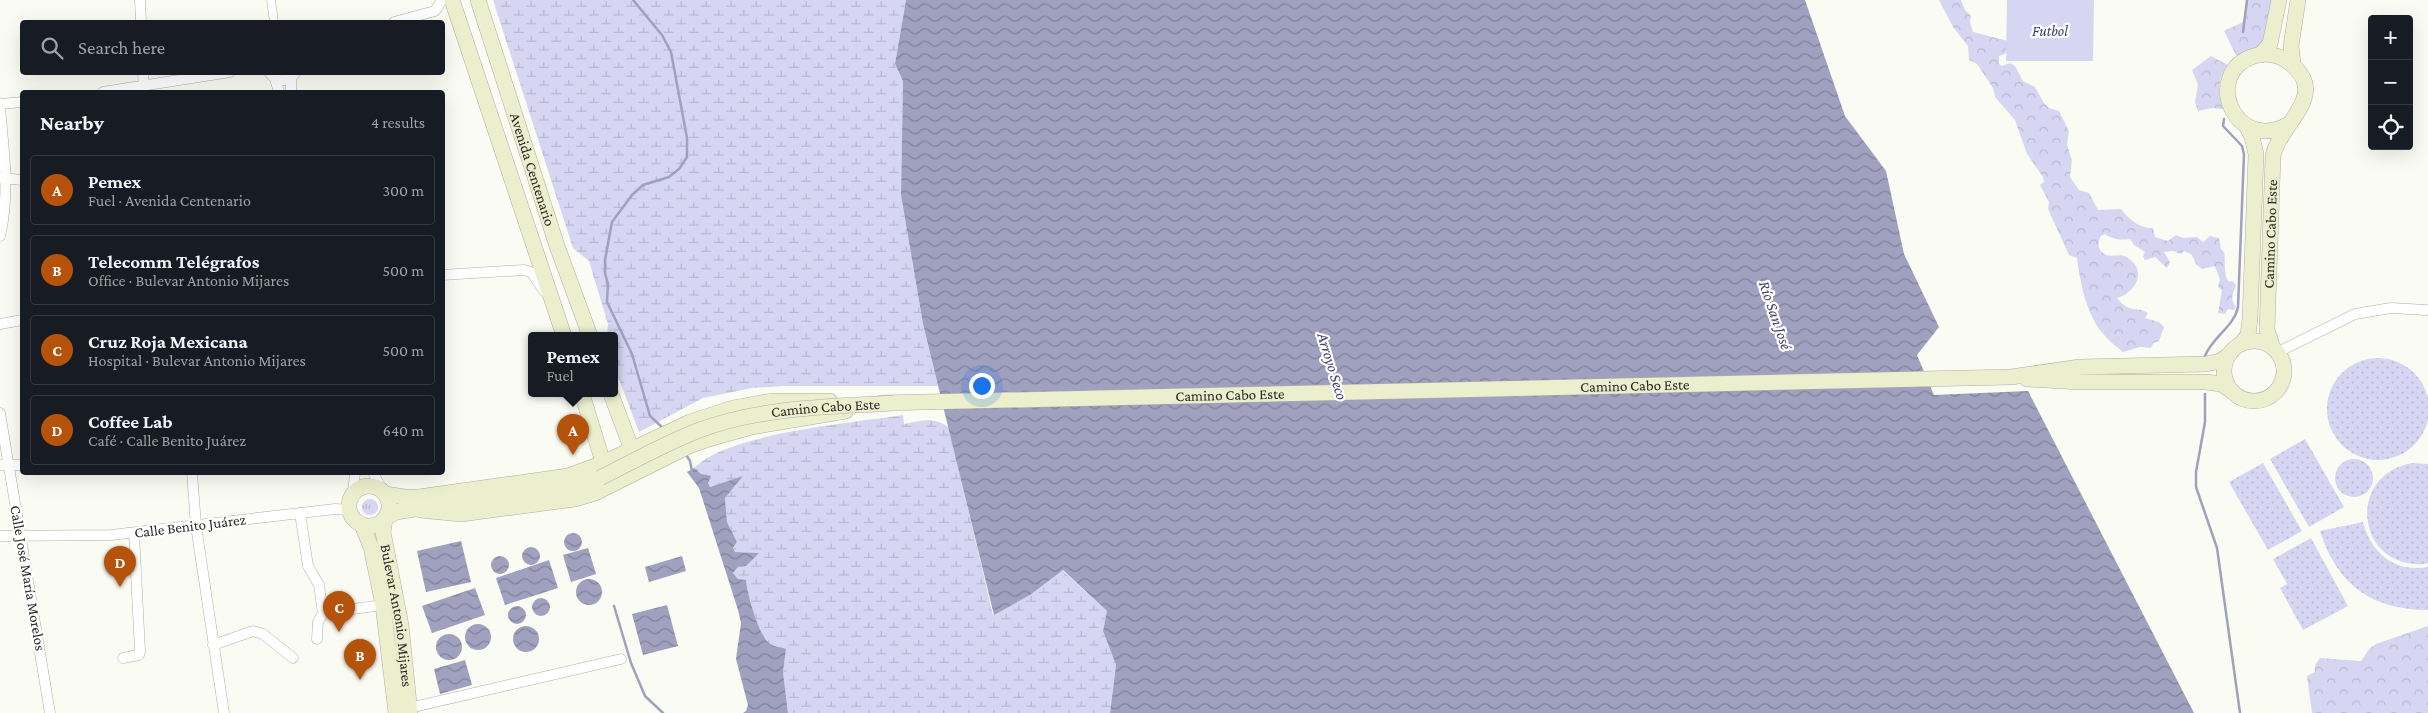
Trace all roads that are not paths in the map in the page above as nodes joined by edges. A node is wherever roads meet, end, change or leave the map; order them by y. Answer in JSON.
{"nodes":[{"id":1,"x":140,"y":0,"type":"edge"},
{"id":2,"x":271,"y":0,"type":"edge"},
{"id":3,"x":442,"y":0,"type":"edge"},
{"id":4,"x":452,"y":0,"type":"edge"},
{"id":5,"x":478,"y":0,"type":"edge"},
{"id":6,"x":2279,"y":0,"type":"edge"},
{"id":7,"x":2298,"y":0,"type":"edge"},
{"id":8,"x":141,"y":20,"type":"edge"},
{"id":9,"x":274,"y":20,"type":"edge"},
{"id":10,"x":401,"y":20,"type":"edge"},
{"id":11,"x":2260,"y":55,"type":"junction"},
{"id":12,"x":2292,"y":64,"type":"junction"},
{"id":13,"x":143,"y":75,"type":"edge"},
{"id":14,"x":216,"y":75,"type":"edge"},
{"id":15,"x":293,"y":75,"type":"edge"},
{"id":16,"x":272,"y":76,"type":"edge"},
{"id":17,"x":144,"y":90,"type":"edge"},
{"id":18,"x":278,"y":90,"type":"edge"},
{"id":19,"x":291,"y":90,"type":"edge"},
{"id":20,"x":20,"y":102,"type":"edge"},
{"id":21,"x":0,"y":104,"type":"edge"},
{"id":22,"x":0,"y":108,"type":"edge"},
{"id":23,"x":2289,"y":124,"type":"junction"},
{"id":24,"x":2246,"y":126,"type":"junction"},
{"id":25,"x":3,"y":178,"type":"edge"},
{"id":26,"x":20,"y":180,"type":"edge"},
{"id":27,"x":0,"y":236,"type":"edge"},
{"id":28,"x":445,"y":275,"type":"edge"},
{"id":29,"x":2426,"y":310,"type":"dead end"},
{"id":30,"x":558,"y":318,"type":"junction"},
{"id":31,"x":20,"y":320,"type":"edge"},
{"id":32,"x":0,"y":324,"type":"edge"},
{"id":33,"x":563,"y":332,"type":"edge"},
{"id":34,"x":589,"y":332,"type":"edge"},
{"id":35,"x":2241,"y":344,"type":"junction"},
{"id":36,"x":2275,"y":350,"type":"junction"},
{"id":37,"x":2229,"y":355,"type":"junction"},
{"id":38,"x":2011,"y":376,"type":"junction"},
{"id":39,"x":2232,"y":391,"type":"junction"},
{"id":40,"x":583,"y":397,"type":"edge"},
{"id":41,"x":612,"y":397,"type":"edge"},
{"id":42,"x":894,"y":403,"type":"junction"},
{"id":43,"x":0,"y":413,"type":"edge"},
{"id":44,"x":631,"y":450,"type":"junction"},
{"id":45,"x":4,"y":465,"type":"edge"},
{"id":46,"x":20,"y":465,"type":"edge"},
{"id":47,"x":640,"y":471,"type":"junction"},
{"id":48,"x":192,"y":475,"type":"edge"},
{"id":49,"x":355,"y":475,"type":"edge"},
{"id":50,"x":375,"y":475,"type":"edge"},
{"id":51,"x":605,"y":476,"type":"junction"},
{"id":52,"x":384,"y":492,"type":"junction"},
{"id":53,"x":351,"y":503,"type":"junction"},
{"id":54,"x":419,"y":503,"type":"junction"},
{"id":55,"x":300,"y":513,"type":"junction"},
{"id":56,"x":386,"y":518,"type":"junction"},
{"id":57,"x":362,"y":525,"type":"junction"},
{"id":58,"x":196,"y":526,"type":"junction"},
{"id":59,"x":134,"y":533,"type":"junction"},
{"id":60,"x":0,"y":536,"type":"edge"},
{"id":61,"x":21,"y":536,"type":"junction"},
{"id":62,"x":383,"y":605,"type":"junction"},
{"id":63,"x":323,"y":613,"type":"junction"},
{"id":64,"x":401,"y":625,"type":"junction"},
{"id":65,"x":386,"y":627,"type":"junction"},
{"id":66,"x":317,"y":639,"type":"dead end"},
{"id":67,"x":213,"y":645,"type":"junction"},
{"id":68,"x":123,"y":658,"type":"dead end"},
{"id":69,"x":293,"y":658,"type":"dead end"},
{"id":70,"x":621,"y":659,"type":"dead end"},
{"id":71,"x":405,"y":711,"type":"edge"},
{"id":72,"x":50,"y":713,"type":"edge"},
{"id":73,"x":224,"y":713,"type":"edge"}],
"edges":[{"from":1,"to":8,"type":"street"},
{"from":2,"to":9,"type":"street"},
{"from":3,"to":10,"type":"street"},
{"from":4,"to":30,"type":"main road","name":"Avenida Centenario"},
{"from":5,"to":34,"type":"main road","name":"Avenida Centenario"},
{"from":6,"to":11,"type":"main road"},
{"from":7,"to":12,"type":"main road"},
{"from":11,"to":12,"type":"main road"},
{"from":11,"to":24,"type":"main road"},
{"from":12,"to":23,"type":"main road"},
{"from":13,"to":17,"type":"street"},
{"from":14,"to":17,"type":"street"},
{"from":15,"to":16,"type":"street"},
{"from":15,"to":19,"type":"street"},
{"from":16,"to":18,"type":"street"},
{"from":20,"to":21,"type":"street"},
{"from":22,"to":25,"type":"street"},
{"from":23,"to":24,"type":"main road"},
{"from":23,"to":36,"type":"main road","name":"Camino Cabo Este"},
{"from":24,"to":35,"type":"main road","name":"Camino Cabo Este"},
{"from":25,"to":26,"type":"street"},
{"from":25,"to":27,"type":"street"},
{"from":28,"to":30,"type":"street"},
{"from":29,"to":36,"type":"street"},
{"from":30,"to":33,"type":"main road","name":"Avenida Centenario"},
{"from":31,"to":32,"type":"street"},
{"from":35,"to":36,"type":"main road"},
{"from":35,"to":37,"type":"main road"},
{"from":36,"to":39,"type":"main road"},
{"from":37,"to":38,"type":"main road","name":"Camino Cabo Este"},
{"from":37,"to":39,"type":"main road"},
{"from":38,"to":39,"type":"main road","name":"Camino Cabo Este"},
{"from":38,"to":42,"type":"main road","name":"Camino Cabo Este"},
{"from":40,"to":51,"type":"main road"},
{"from":41,"to":44,"type":"main road"},
{"from":42,"to":44,"type":"main road","bridge":true},
{"from":42,"to":47,"type":"main road","bridge":true},
{"from":42,"to":51,"type":"main road","name":"Camino Cabo Este","bridge":true},
{"from":43,"to":45,"type":"street","name":"Calle José María Morelos"},
{"from":44,"to":47,"type":"main road"},
{"from":44,"to":51,"type":"main road"},
{"from":45,"to":46,"type":"street"},
{"from":45,"to":61,"type":"street","name":"Calle José María Morelos"},
{"from":47,"to":51,"type":"main road"},
{"from":48,"to":58,"type":"street"},
{"from":49,"to":53,"type":"street"},
{"from":50,"to":52,"type":"street"},
{"from":51,"to":54,"type":"main road"},
{"from":51,"to":54,"type":"main road","name":"Camino Cabo Este"},
{"from":51,"to":54,"type":"main road"},
{"from":52,"to":53,"type":"main road"},
{"from":52,"to":54,"type":"main road","name":"Camino Cabo Este"},
{"from":52,"to":56,"type":"main road"},
{"from":53,"to":55,"type":"street","name":"Calle Benito Juárez"},
{"from":53,"to":57,"type":"main road"},
{"from":54,"to":56,"type":"main road","name":"Camino Cabo Este"},
{"from":55,"to":58,"type":"street","name":"Calle Benito Juárez"},
{"from":55,"to":63,"type":"street"},
{"from":56,"to":57,"type":"main road"},
{"from":56,"to":64,"type":"main road","name":"Bulevar Antonio Mijares"},
{"from":57,"to":62,"type":"main road","name":"Bulevar Antonio Mijares"},
{"from":58,"to":59,"type":"street","name":"Calle Benito Juárez"},
{"from":58,"to":67,"type":"street"},
{"from":59,"to":61,"type":"street","name":"Calle Benito Juárez"},
{"from":59,"to":68,"type":"street"},
{"from":60,"to":61,"type":"street","name":"Calle Benito Juárez"},
{"from":61,"to":72,"type":"street","name":"Calle José María Morelos"},
{"from":62,"to":63,"type":"street"},
{"from":62,"to":65,"type":"main road","name":"Bulevar Antonio Mijares"},
{"from":63,"to":66,"type":"street"},
{"from":64,"to":65,"type":"main road"},
{"from":64,"to":71,"type":"main road","name":"Bulevar Antonio Mijares"},
{"from":65,"to":71,"type":"main road","name":"Bulevar Antonio Mijares"},
{"from":67,"to":69,"type":"street"},
{"from":67,"to":73,"type":"street"},
{"from":70,"to":71,"type":"street"}]}
